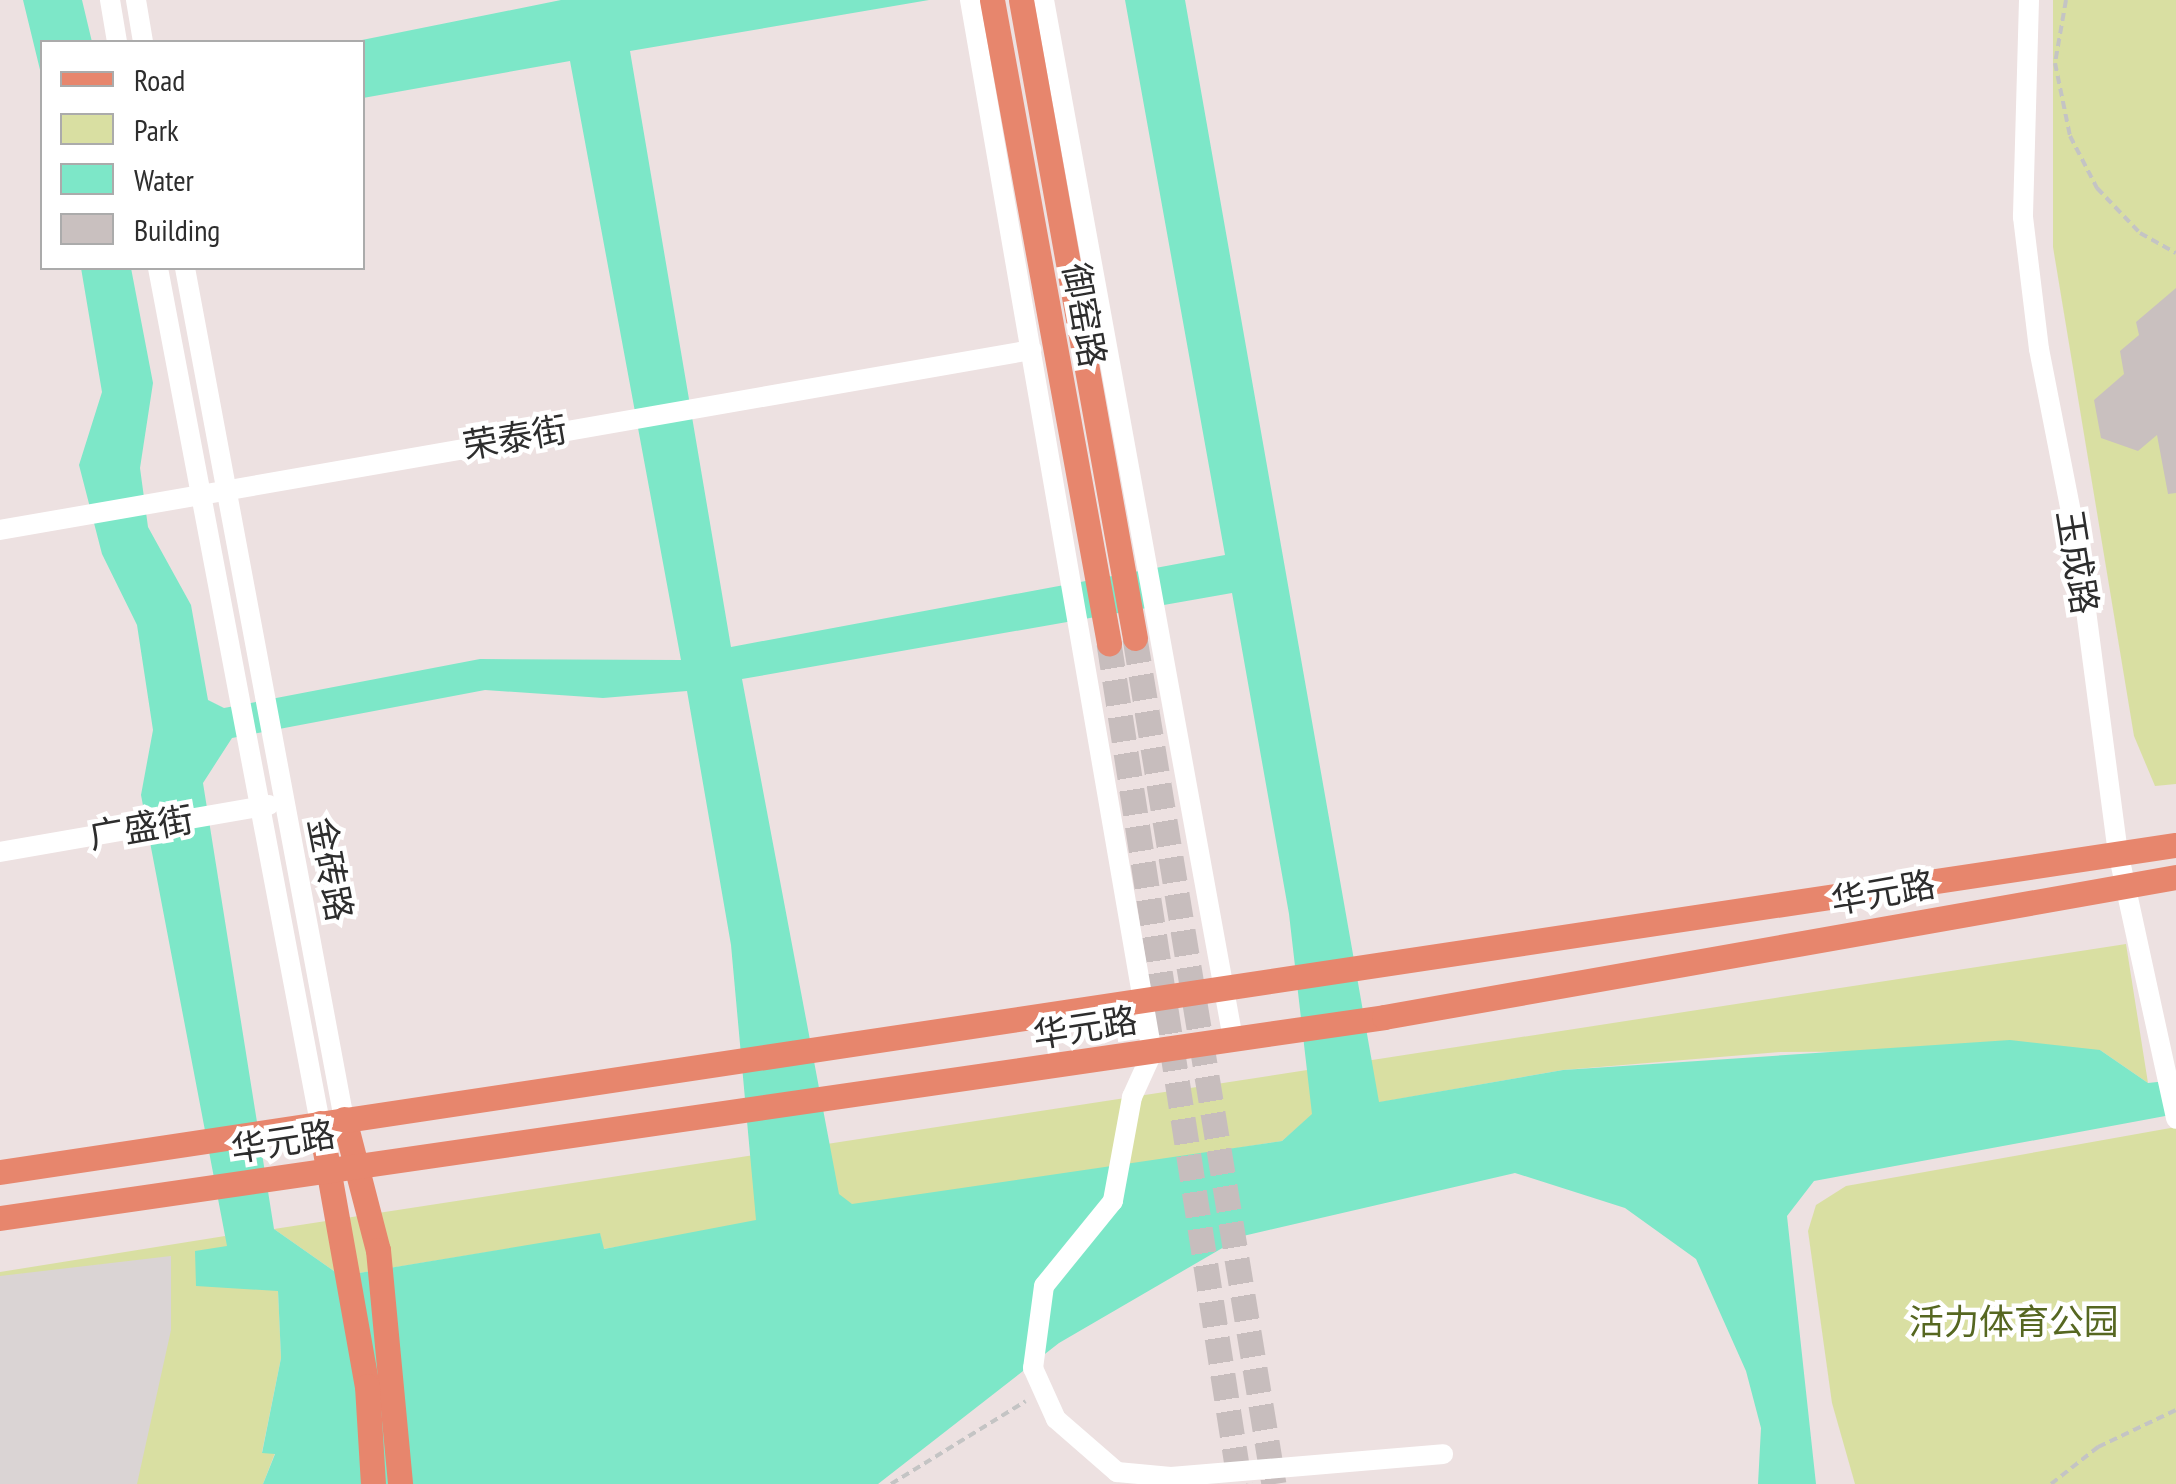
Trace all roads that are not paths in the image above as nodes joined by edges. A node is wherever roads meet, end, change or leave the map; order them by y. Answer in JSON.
{"nodes":[{"id":1,"x":110,"y":0,"type":"edge"},
{"id":2,"x":136,"y":0,"type":"edge"},
{"id":3,"x":1021,"y":0,"type":"edge"},
{"id":4,"x":1044,"y":0,"type":"edge"},
{"id":5,"x":2029,"y":0,"type":"edge"},
{"id":6,"x":982,"y":2,"type":"edge"},
{"id":7,"x":118,"y":40,"type":"edge"},
{"id":8,"x":144,"y":40,"type":"edge"},
{"id":9,"x":158,"y":270,"type":"edge"},
{"id":10,"x":185,"y":270,"type":"edge"},
{"id":11,"x":1031,"y":350,"type":"junction"},
{"id":12,"x":226,"y":488,"type":"junction"},
{"id":13,"x":200,"y":494,"type":"junction"},
{"id":14,"x":0,"y":530,"type":"edge"},
{"id":15,"x":1135,"y":638,"type":"tunnel mouth"},
{"id":16,"x":1108,"y":643,"type":"tunnel mouth"},
{"id":17,"x":282,"y":803,"type":"junction"},
{"id":18,"x":260,"y":806,"type":"junction"},
{"id":19,"x":2176,"y":845,"type":"edge"},
{"id":20,"x":0,"y":852,"type":"edge"},
{"id":21,"x":2118,"y":852,"type":"junction"},
{"id":22,"x":2176,"y":877,"type":"edge"},
{"id":23,"x":2126,"y":884,"type":"junction"},
{"id":24,"x":1226,"y":989,"type":"junction"},
{"id":25,"x":1142,"y":1002,"type":"junction"},
{"id":26,"x":1233,"y":1039,"type":"junction"},
{"id":27,"x":1152,"y":1053,"type":"junction"},
{"id":28,"x":2176,"y":1119,"type":"edge"},
{"id":29,"x":332,"y":1121,"type":"junction"},
{"id":30,"x":358,"y":1164,"type":"junction"},
{"id":31,"x":332,"y":1168,"type":"junction"},
{"id":32,"x":0,"y":1172,"type":"edge"},
{"id":33,"x":0,"y":1218,"type":"edge"},
{"id":34,"x":1443,"y":1454,"type":"dead end"},
{"id":35,"x":373,"y":1484,"type":"edge"},
{"id":36,"x":400,"y":1484,"type":"edge"}],
"edges":[{"from":1,"to":7,"type":"street"},
{"from":2,"to":8,"type":"street"},
{"from":3,"to":15,"type":"main road","name":"御窑路"},
{"from":4,"to":24,"type":"street"},
{"from":5,"to":21,"type":"street","name":"玉成路"},
{"from":6,"to":11,"type":"street"},
{"from":6,"to":16,"type":"main road","name":"御窑路"},
{"from":9,"to":13,"type":"street","name":"金砖路"},
{"from":10,"to":12,"type":"street","name":"金砖路"},
{"from":11,"to":12,"type":"street","name":"荣泰街"},
{"from":11,"to":25,"type":"street"},
{"from":12,"to":13,"type":"street","name":"荣泰街"},
{"from":12,"to":17,"type":"street","name":"金砖路"},
{"from":13,"to":14,"type":"street","name":"荣泰街"},
{"from":13,"to":18,"type":"street","name":"金砖路"},
{"from":17,"to":18,"type":"street","name":"广盛街"},
{"from":17,"to":29,"type":"street","name":"金砖路"},
{"from":18,"to":20,"type":"street","name":"广盛街"},
{"from":18,"to":29,"type":"street","name":"金砖路"},
{"from":19,"to":21,"type":"main road","name":"华元路"},
{"from":21,"to":23,"type":"street","name":"玉成路"},
{"from":21,"to":24,"type":"main road","name":"华元路"},
{"from":22,"to":23,"type":"main road","name":"华元路"},
{"from":23,"to":26,"type":"main road","name":"华元路"},
{"from":23,"to":28,"type":"street","name":"玉成路"},
{"from":24,"to":25,"type":"main road","name":"华元路"},
{"from":24,"to":26,"type":"street"},
{"from":25,"to":27,"type":"street"},
{"from":25,"to":29,"type":"main road","name":"华元路"},
{"from":26,"to":27,"type":"main road","name":"华元路"},
{"from":27,"to":30,"type":"main road","name":"华元路"},
{"from":27,"to":34,"type":"street"},
{"from":29,"to":30,"type":"main road","name":"金砖路"},
{"from":29,"to":31,"type":"main road","name":"金砖路"},
{"from":29,"to":32,"type":"main road","name":"华元路"},
{"from":30,"to":31,"type":"main road","name":"华元路"},
{"from":30,"to":36,"type":"main road","name":"金砖路"},
{"from":31,"to":33,"type":"main road","name":"华元路"},
{"from":31,"to":35,"type":"main road","name":"金砖路"}]}
